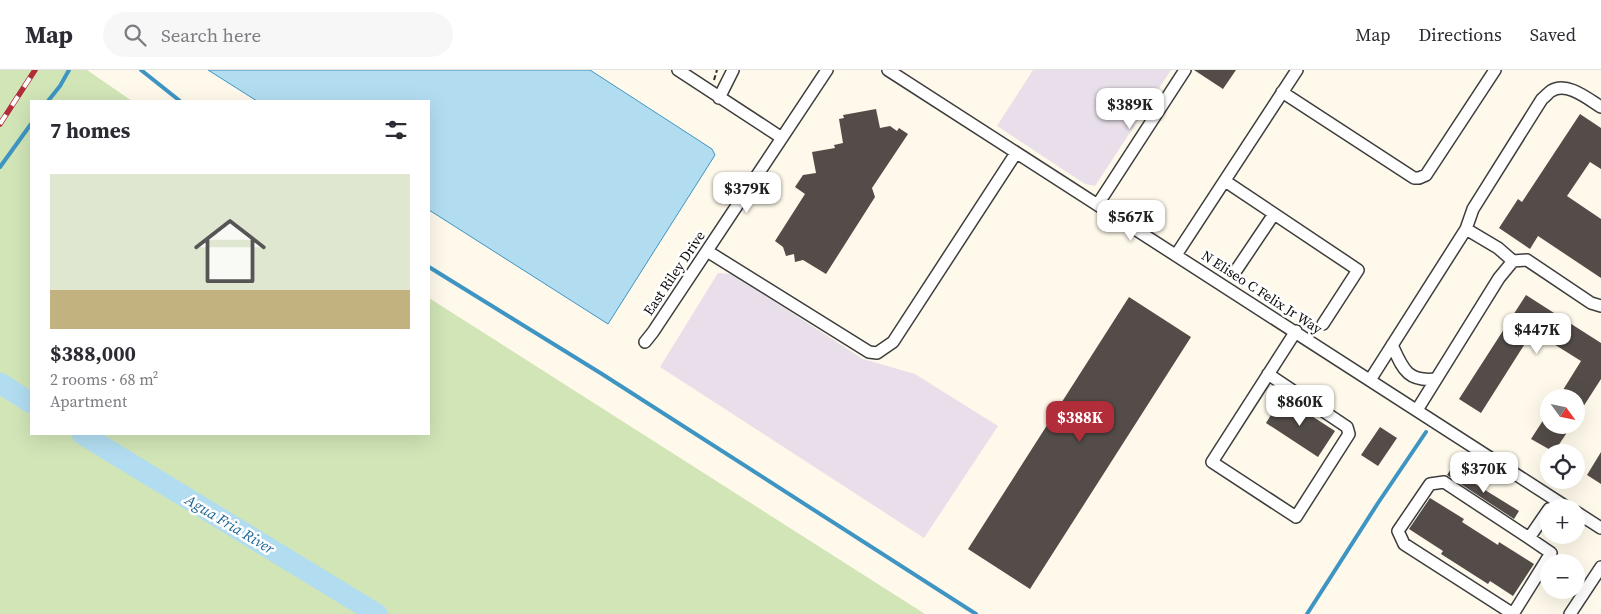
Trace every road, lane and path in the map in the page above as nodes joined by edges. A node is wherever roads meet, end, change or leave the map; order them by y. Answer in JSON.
{"nodes":[{"id":1,"x":678,"y":70,"type":"edge"},
{"id":2,"x":718,"y":70,"type":"edge"},
{"id":3,"x":733,"y":70,"type":"edge"},
{"id":4,"x":827,"y":70,"type":"edge"},
{"id":5,"x":888,"y":70,"type":"edge"},
{"id":6,"x":1185,"y":70,"type":"edge"},
{"id":7,"x":1297,"y":70,"type":"edge"},
{"id":8,"x":1495,"y":70,"type":"edge"},
{"id":9,"x":713,"y":82,"type":"dead end"},
{"id":10,"x":1282,"y":92,"type":"junction"},
{"id":11,"x":720,"y":98,"type":"junction"},
{"id":12,"x":1601,"y":107,"type":"edge"},
{"id":13,"x":782,"y":138,"type":"junction"},
{"id":14,"x":1016,"y":153,"type":"junction"},
{"id":15,"x":1225,"y":181,"type":"junction"},
{"id":16,"x":1098,"y":204,"type":"junction"},
{"id":17,"x":1274,"y":214,"type":"junction"},
{"id":18,"x":1466,"y":229,"type":"junction"},
{"id":19,"x":707,"y":251,"type":"junction"},
{"id":20,"x":1176,"y":255,"type":"junction"},
{"id":21,"x":1513,"y":261,"type":"junction"},
{"id":22,"x":1237,"y":269,"type":"dead end"},
{"id":23,"x":1601,"y":306,"type":"edge"},
{"id":24,"x":1323,"y":324,"type":"dead end"},
{"id":25,"x":1296,"y":331,"type":"junction"},
{"id":26,"x":644,"y":342,"type":"dead end"},
{"id":27,"x":1392,"y":345,"type":"junction"},
{"id":28,"x":1268,"y":374,"type":"junction"},
{"id":29,"x":1436,"y":379,"type":"junction"},
{"id":30,"x":1370,"y":380,"type":"junction"},
{"id":31,"x":1417,"y":410,"type":"junction"},
{"id":32,"x":1543,"y":499,"type":"edge"},
{"id":33,"x":1585,"y":518,"type":"edge"},
{"id":34,"x":1540,"y":522,"type":"edge"},
{"id":35,"x":1601,"y":528,"type":"edge"},
{"id":36,"x":1529,"y":538,"type":"junction"},
{"id":37,"x":1601,"y":567,"type":"edge"},
{"id":38,"x":1513,"y":614,"type":"edge"},
{"id":39,"x":1570,"y":614,"type":"edge"}],
"edges":[{"from":1,"to":11,"type":"street"},
{"from":2,"to":9,"type":"path"},
{"from":3,"to":11,"type":"street"},
{"from":4,"to":13,"type":"street","name":"East Riley Drive"},
{"from":5,"to":14,"type":"street","name":"N Eliseo C Felix Jr Way"},
{"from":6,"to":16,"type":"street"},
{"from":7,"to":10,"type":"street"},
{"from":8,"to":10,"type":"street"},
{"from":10,"to":15,"type":"street"},
{"from":11,"to":13,"type":"street"},
{"from":12,"to":18,"type":"street"},
{"from":13,"to":19,"type":"street","name":"East Riley Drive"},
{"from":14,"to":16,"type":"street","name":"N Eliseo C Felix Jr Way"},
{"from":14,"to":19,"type":"street"},
{"from":15,"to":17,"type":"street"},
{"from":15,"to":20,"type":"street"},
{"from":16,"to":20,"type":"street","name":"N Eliseo C Felix Jr Way"},
{"from":17,"to":22,"type":"street"},
{"from":17,"to":24,"type":"street"},
{"from":18,"to":21,"type":"street"},
{"from":18,"to":27,"type":"street"},
{"from":19,"to":26,"type":"street","name":"East Riley Drive"},
{"from":20,"to":25,"type":"street","name":"N Eliseo C Felix Jr Way"},
{"from":21,"to":23,"type":"street"},
{"from":21,"to":29,"type":"street"},
{"from":25,"to":28,"type":"street"},
{"from":25,"to":30,"type":"street","name":"N Eliseo C Felix Jr Way"},
{"from":27,"to":29,"type":"street"},
{"from":27,"to":30,"type":"street"},
{"from":28,"to":28,"type":"street"},
{"from":29,"to":31,"type":"street"},
{"from":30,"to":31,"type":"street","name":"N Eliseo C Felix Jr Way"},
{"from":31,"to":32,"type":"street","name":"N Eliseo C Felix Jr Way"},
{"from":33,"to":35,"type":"street"},
{"from":34,"to":36,"type":"street"},
{"from":36,"to":38,"type":"street"},
{"from":36,"to":38,"type":"street"},
{"from":37,"to":39,"type":"street"}]}
